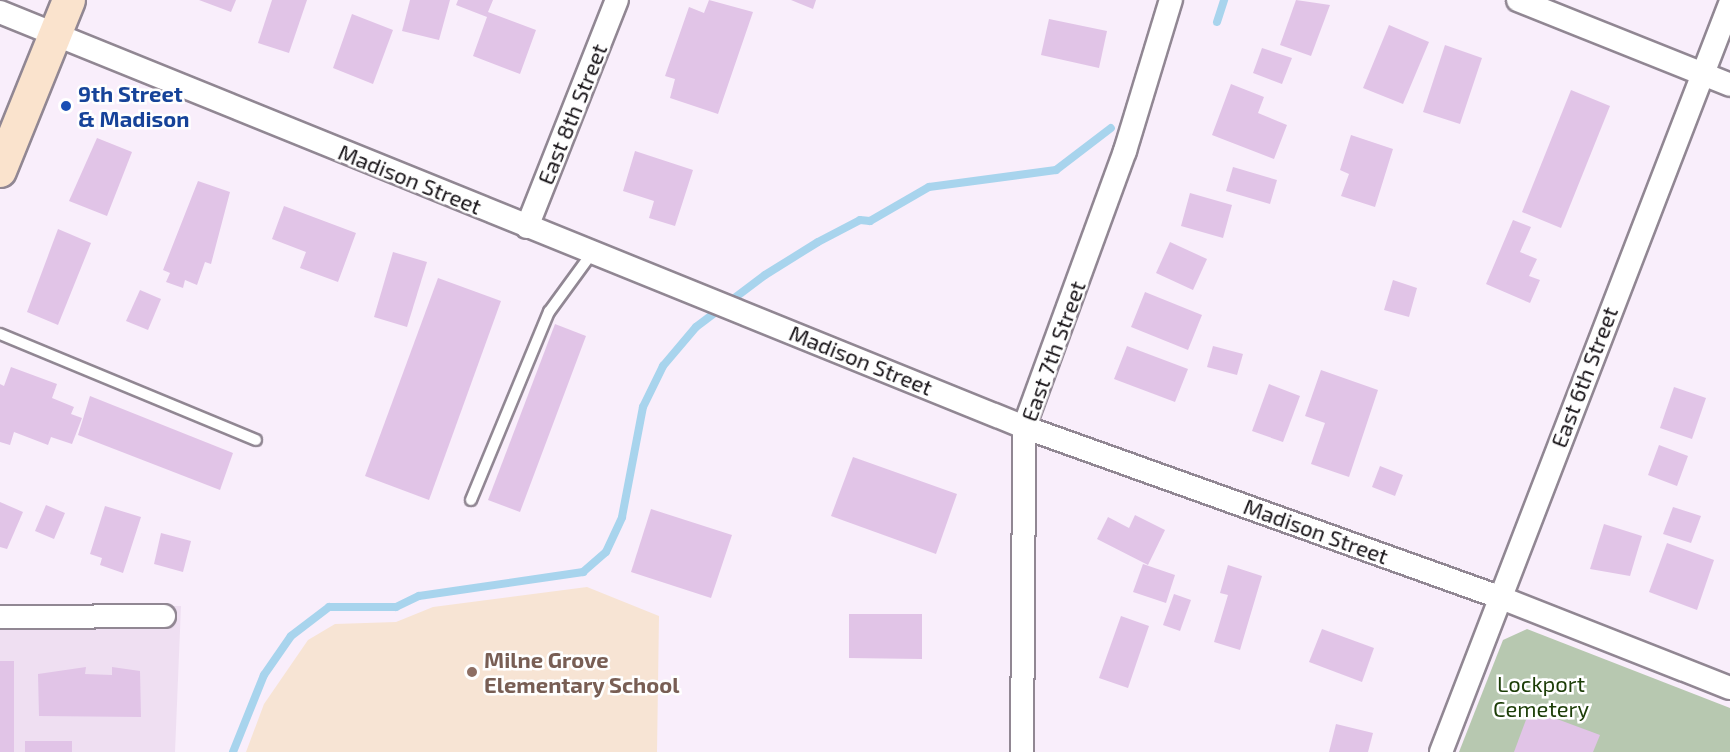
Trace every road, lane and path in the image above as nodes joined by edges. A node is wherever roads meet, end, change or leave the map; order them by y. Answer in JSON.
{"nodes":[{"id":1,"x":69,"y":0,"type":"edge"},
{"id":2,"x":617,"y":0,"type":"edge"},
{"id":3,"x":1171,"y":0,"type":"edge"},
{"id":4,"x":1518,"y":0,"type":"edge"},
{"id":5,"x":1730,"y":4,"type":"edge"},
{"id":6,"x":0,"y":12,"type":"edge"},
{"id":7,"x":56,"y":33,"type":"junction"},
{"id":8,"x":1703,"y":74,"type":"junction"},
{"id":9,"x":1730,"y":85,"type":"edge"},
{"id":10,"x":0,"y":171,"type":"edge"},
{"id":11,"x":527,"y":227,"type":"junction"},
{"id":12,"x":592,"y":253,"type":"junction"},
{"id":13,"x":0,"y":334,"type":"edge"},
{"id":14,"x":1024,"y":427,"type":"junction"},
{"id":15,"x":255,"y":440,"type":"dead end"},
{"id":16,"x":471,"y":500,"type":"dead end"},
{"id":17,"x":1499,"y":597,"type":"junction"},
{"id":18,"x":164,"y":616,"type":"dead end"},
{"id":19,"x":0,"y":617,"type":"edge"},
{"id":20,"x":1730,"y":688,"type":"edge"},
{"id":21,"x":1022,"y":752,"type":"edge"},
{"id":22,"x":1442,"y":752,"type":"edge"}],
"edges":[{"from":1,"to":7,"type":"main road"},
{"from":2,"to":11,"type":"street","name":"East 8th Street"},
{"from":3,"to":14,"type":"street","name":"East 7th Street"},
{"from":4,"to":8,"type":"street"},
{"from":5,"to":8,"type":"street","name":"East 6th Street"},
{"from":6,"to":7,"type":"street","name":"Madison Street"},
{"from":7,"to":10,"type":"main road"},
{"from":7,"to":11,"type":"street","name":"Madison Street"},
{"from":8,"to":9,"type":"street"},
{"from":8,"to":17,"type":"street","name":"East 6th Street"},
{"from":11,"to":12,"type":"street","name":"Madison Street"},
{"from":12,"to":14,"type":"street","name":"Madison Street"},
{"from":12,"to":16,"type":"lane"},
{"from":13,"to":15,"type":"lane"},
{"from":14,"to":17,"type":"street","name":"Madison Street"},
{"from":14,"to":21,"type":"street","name":"East 7th Street"},
{"from":17,"to":20,"type":"street","name":"Madison Street"},
{"from":17,"to":22,"type":"street","name":"East 6th Street"},
{"from":18,"to":19,"type":"street"}]}
